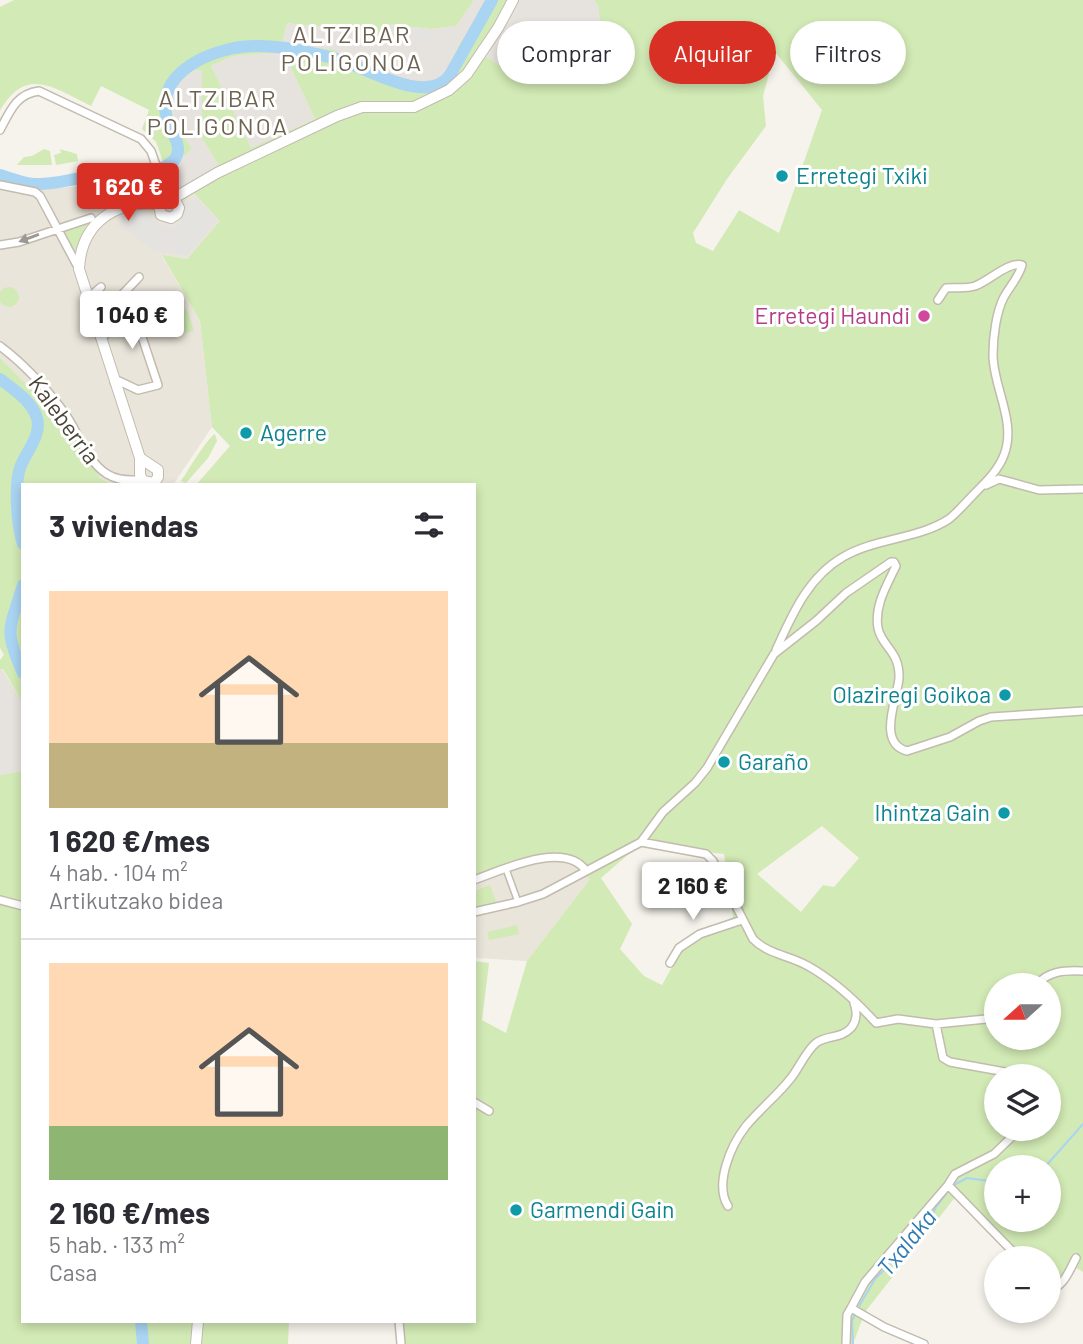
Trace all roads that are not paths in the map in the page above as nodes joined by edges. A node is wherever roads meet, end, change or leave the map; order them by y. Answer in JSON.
{"nodes":[{"id":1,"x":513,"y":0,"type":"edge"},
{"id":2,"x":0,"y":130,"type":"edge"},
{"id":3,"x":0,"y":185,"type":"edge"},
{"id":4,"x":166,"y":200,"type":"junction"},
{"id":5,"x":92,"y":222,"type":"junction"},
{"id":6,"x":58,"y":227,"type":"junction"},
{"id":7,"x":0,"y":245,"type":"edge"},
{"id":8,"x":79,"y":269,"type":"junction"},
{"id":9,"x":139,"y":278,"type":"dead end"},
{"id":10,"x":101,"y":287,"type":"dead end"},
{"id":11,"x":938,"y":300,"type":"dead end"},
{"id":12,"x":99,"y":320,"type":"junction"},
{"id":13,"x":100,"y":337,"type":"junction"},
{"id":14,"x":0,"y":346,"type":"edge"},
{"id":15,"x":114,"y":382,"type":"junction"},
{"id":16,"x":145,"y":476,"type":"edge"},
{"id":17,"x":1083,"y":489,"type":"edge"},
{"id":18,"x":978,"y":491,"type":"junction"},
{"id":19,"x":774,"y":654,"type":"junction"},
{"id":20,"x":1083,"y":711,"type":"edge"},
{"id":21,"x":641,"y":842,"type":"junction"},
{"id":22,"x":506,"y":869,"type":"junction"},
{"id":23,"x":586,"y":871,"type":"junction"},
{"id":24,"x":476,"y":879,"type":"edge"},
{"id":25,"x":0,"y":900,"type":"edge"},
{"id":26,"x":518,"y":902,"type":"junction"},
{"id":27,"x":21,"y":905,"type":"edge"},
{"id":28,"x":476,"y":912,"type":"edge"},
{"id":29,"x":743,"y":920,"type":"junction"},
{"id":30,"x":670,"y":963,"type":"dead end"},
{"id":31,"x":1083,"y":971,"type":"edge"},
{"id":32,"x":1053,"y":973,"type":"edge"},
{"id":33,"x":853,"y":1002,"type":"junction"},
{"id":34,"x":984,"y":1019,"type":"edge"},
{"id":35,"x":936,"y":1024,"type":"junction"},
{"id":36,"x":984,"y":1068,"type":"edge"},
{"id":37,"x":476,"y":1103,"type":"edge"},
{"id":38,"x":489,"y":1111,"type":"dead end"},
{"id":39,"x":1008,"y":1141,"type":"edge"},
{"id":40,"x":950,"y":1188,"type":"junction"},
{"id":41,"x":728,"y":1206,"type":"dead end"},
{"id":42,"x":1007,"y":1246,"type":"edge"},
{"id":43,"x":1076,"y":1258,"type":"dead end"},
{"id":44,"x":1061,"y":1283,"type":"edge"},
{"id":45,"x":855,"y":1310,"type":"junction"},
{"id":46,"x":198,"y":1323,"type":"edge"},
{"id":47,"x":398,"y":1323,"type":"edge"},
{"id":48,"x":196,"y":1344,"type":"edge"},
{"id":49,"x":401,"y":1344,"type":"edge"},
{"id":50,"x":846,"y":1344,"type":"edge"},
{"id":51,"x":924,"y":1344,"type":"edge"}],
"edges":[{"from":1,"to":4,"type":"street"},
{"from":2,"to":4,"type":"street"},
{"from":3,"to":6,"type":"street"},
{"from":4,"to":5,"type":"street"},
{"from":5,"to":6,"type":"street"},
{"from":5,"to":8,"type":"street"},
{"from":6,"to":7,"type":"street","one_way":true},
{"from":6,"to":8,"type":"street"},
{"from":8,"to":12,"type":"street"},
{"from":9,"to":12,"type":"street"},
{"from":10,"to":12,"type":"street"},
{"from":11,"to":18,"type":"street"},
{"from":12,"to":13,"type":"street"},
{"from":13,"to":15,"type":"street"},
{"from":13,"to":15,"type":"street"},
{"from":14,"to":16,"type":"street","name":"Kaleberria"},
{"from":15,"to":16,"type":"street"},
{"from":17,"to":18,"type":"street"},
{"from":18,"to":19,"type":"street"},
{"from":19,"to":20,"type":"street"},
{"from":19,"to":21,"type":"street"},
{"from":21,"to":23,"type":"street"},
{"from":21,"to":29,"type":"street"},
{"from":22,"to":23,"type":"street"},
{"from":22,"to":24,"type":"street"},
{"from":22,"to":26,"type":"street"},
{"from":23,"to":26,"type":"street"},
{"from":25,"to":27,"type":"street"},
{"from":26,"to":28,"type":"street"},
{"from":29,"to":30,"type":"street"},
{"from":29,"to":33,"type":"street"},
{"from":31,"to":32,"type":"street"},
{"from":33,"to":35,"type":"street"},
{"from":33,"to":41,"type":"street"},
{"from":34,"to":35,"type":"street"},
{"from":35,"to":36,"type":"street"},
{"from":37,"to":38,"type":"street"},
{"from":39,"to":40,"type":"street"},
{"from":40,"to":42,"type":"street"},
{"from":40,"to":45,"type":"street"},
{"from":43,"to":44,"type":"street"},
{"from":45,"to":50,"type":"street"},
{"from":45,"to":51,"type":"street"},
{"from":46,"to":48,"type":"street"},
{"from":47,"to":49,"type":"street"}]}
